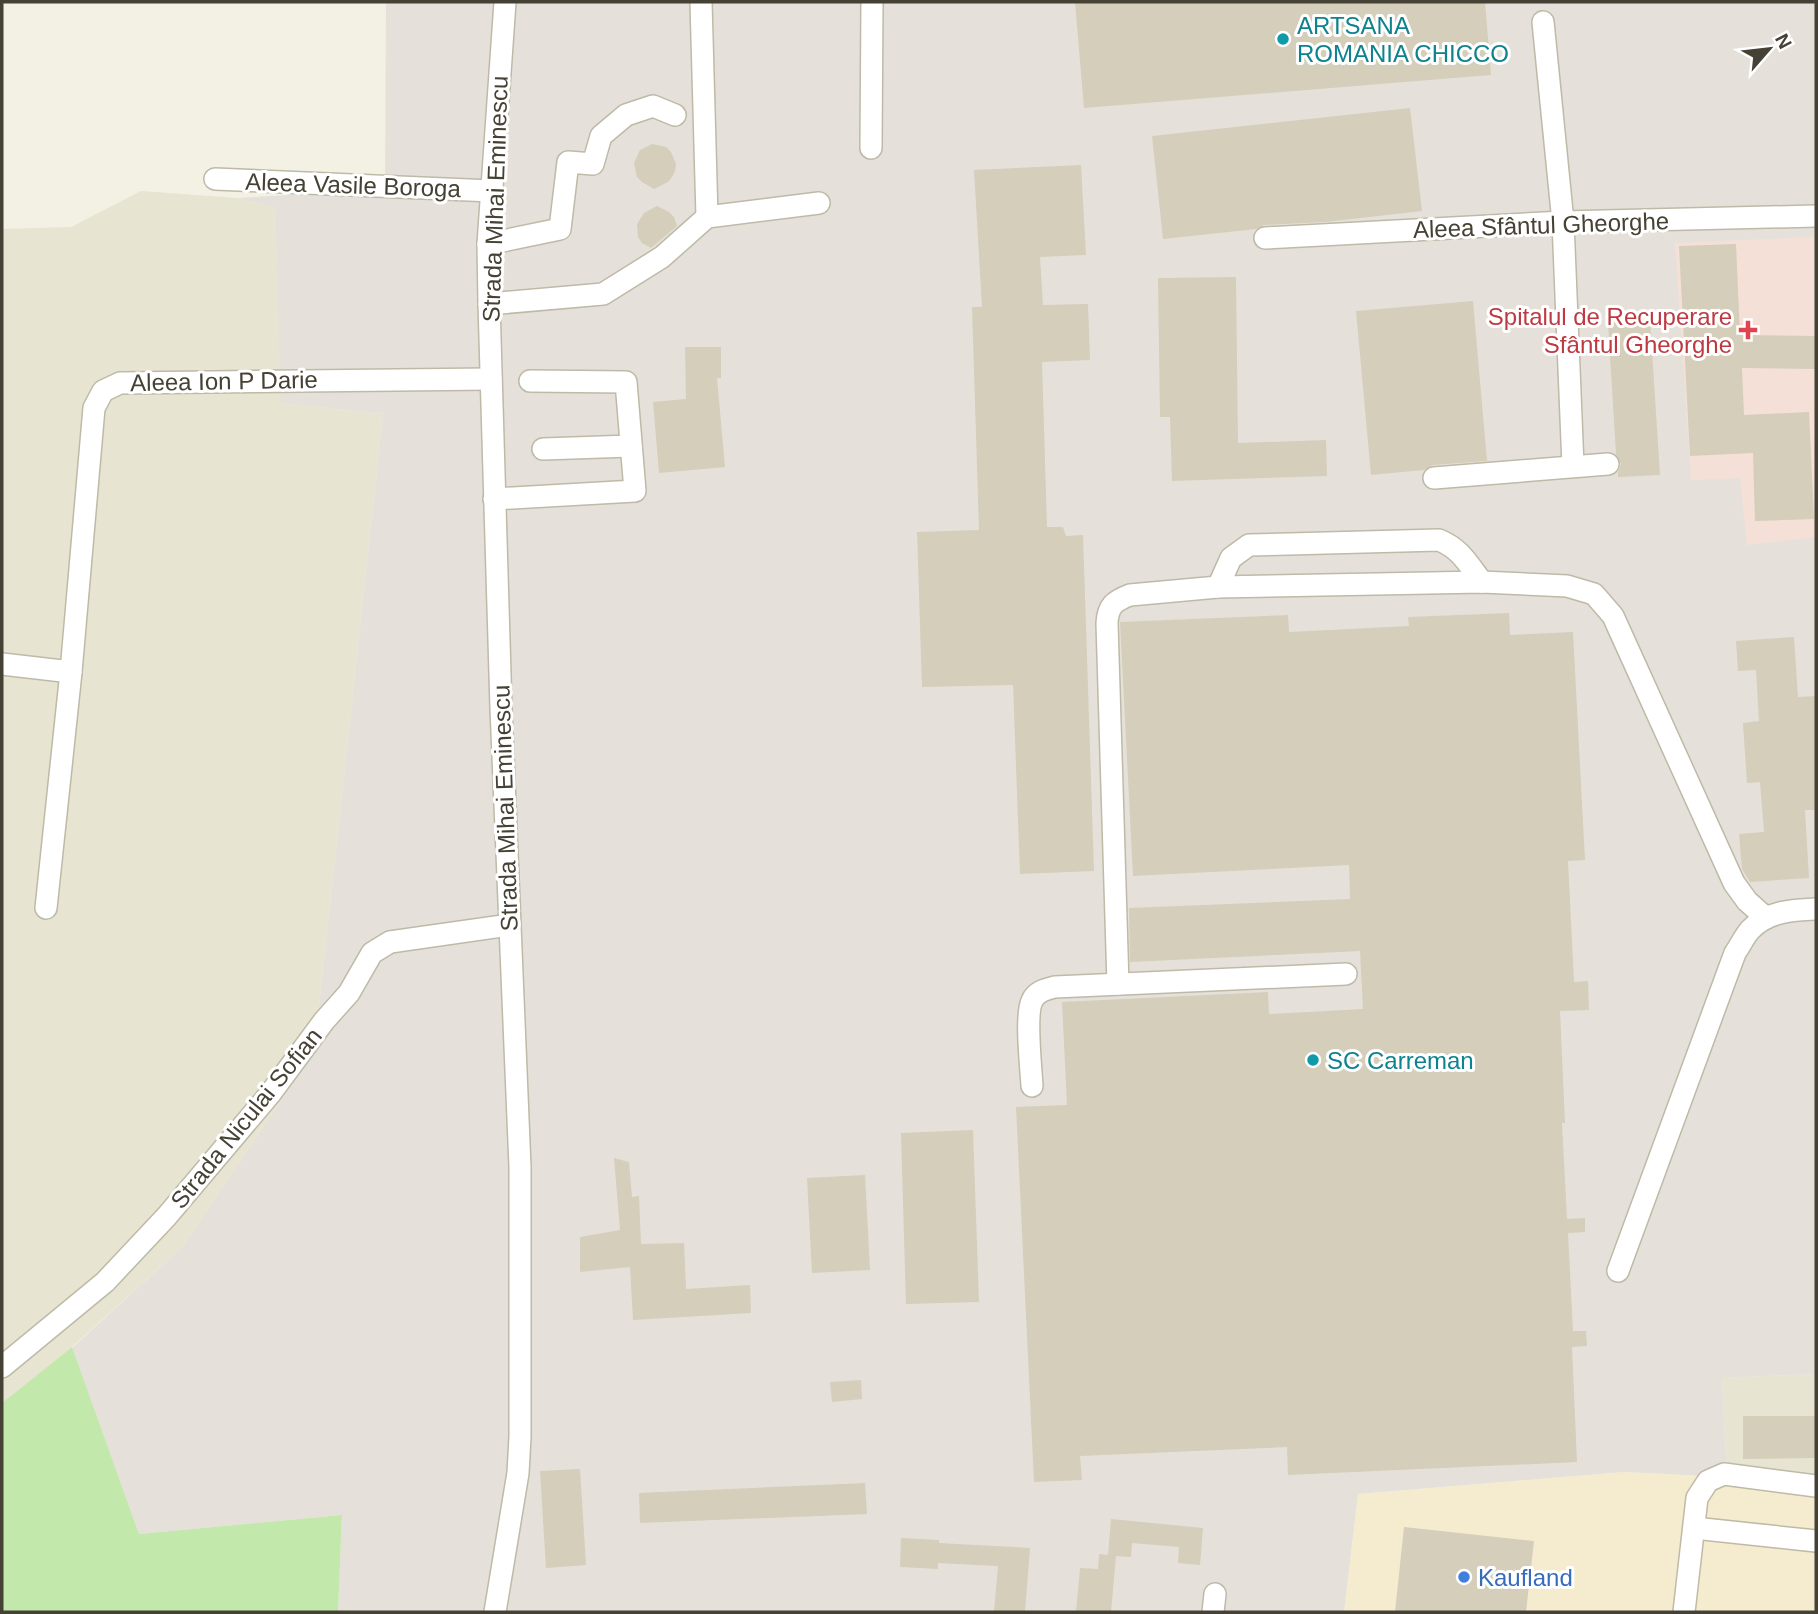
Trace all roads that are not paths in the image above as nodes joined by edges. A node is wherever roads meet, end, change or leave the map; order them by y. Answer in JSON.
{"nodes":[{"id":1,"x":505,"y":2,"type":"edge"},
{"id":2,"x":701,"y":2,"type":"edge"},
{"id":3,"x":872,"y":2,"type":"edge"},
{"id":4,"x":1543,"y":22,"type":"dead end"},
{"id":5,"x":675,"y":115,"type":"dead end"},
{"id":6,"x":871,"y":148,"type":"dead end"},
{"id":7,"x":215,"y":179,"type":"dead end"},
{"id":8,"x":492,"y":191,"type":"junction"},
{"id":9,"x":819,"y":203,"type":"dead end"},
{"id":10,"x":1816,"y":216,"type":"edge"},
{"id":11,"x":707,"y":217,"type":"junction"},
{"id":12,"x":1563,"y":222,"type":"junction"},
{"id":13,"x":1265,"y":238,"type":"dead end"},
{"id":14,"x":488,"y":244,"type":"junction"},
{"id":15,"x":489,"y":304,"type":"junction"},
{"id":16,"x":491,"y":379,"type":"junction"},
{"id":17,"x":530,"y":381,"type":"dead end"},
{"id":18,"x":631,"y":446,"type":"junction"},
{"id":19,"x":542,"y":449,"type":"dead end"},
{"id":20,"x":1608,"y":464,"type":"dead end"},
{"id":21,"x":1573,"y":466,"type":"junction"},
{"id":22,"x":1434,"y":478,"type":"dead end"},
{"id":23,"x":494,"y":499,"type":"junction"},
{"id":24,"x":1482,"y":582,"type":"junction"},
{"id":25,"x":1218,"y":587,"type":"junction"},
{"id":26,"x":2,"y":664,"type":"edge"},
{"id":27,"x":71,"y":672,"type":"junction"},
{"id":28,"x":46,"y":908,"type":"dead end"},
{"id":29,"x":1816,"y":909,"type":"edge"},
{"id":30,"x":1766,"y":918,"type":"junction"},
{"id":31,"x":510,"y":925,"type":"junction"},
{"id":32,"x":1346,"y":974,"type":"dead end"},
{"id":33,"x":1118,"y":984,"type":"junction"},
{"id":34,"x":1032,"y":1086,"type":"dead end"},
{"id":35,"x":1618,"y":1270,"type":"dead end"},
{"id":36,"x":2,"y":1367,"type":"edge"},
{"id":37,"x":1816,"y":1486,"type":"edge"},
{"id":38,"x":1694,"y":1528,"type":"junction"},
{"id":39,"x":1816,"y":1541,"type":"edge"},
{"id":40,"x":495,"y":1612,"type":"edge"},
{"id":41,"x":1685,"y":1612,"type":"edge"}],
"edges":[{"from":1,"to":8,"type":"street","name":"Strada Mihai Eminescu"},
{"from":2,"to":11,"type":"street"},
{"from":3,"to":6,"type":"street"},
{"from":4,"to":12,"type":"street"},
{"from":5,"to":14,"type":"street"},
{"from":7,"to":8,"type":"street","name":"Aleea Vasile Boroga"},
{"from":8,"to":14,"type":"street","name":"Strada Mihai Eminescu"},
{"from":9,"to":11,"type":"street"},
{"from":10,"to":12,"type":"street","name":"Aleea Sfântul Gheorghe"},
{"from":11,"to":15,"type":"street"},
{"from":12,"to":13,"type":"street","name":"Aleea Sfântul Gheorghe"},
{"from":12,"to":21,"type":"street"},
{"from":14,"to":15,"type":"street","name":"Strada Mihai Eminescu"},
{"from":15,"to":16,"type":"street","name":"Strada Mihai Eminescu"},
{"from":16,"to":23,"type":"street","name":"Strada Mihai Eminescu"},
{"from":16,"to":27,"type":"street","name":"Aleea Ion P Darie"},
{"from":17,"to":18,"type":"street"},
{"from":18,"to":19,"type":"street"},
{"from":18,"to":23,"type":"street"},
{"from":20,"to":21,"type":"street"},
{"from":21,"to":22,"type":"street"},
{"from":23,"to":31,"type":"street","name":"Strada Mihai Eminescu"},
{"from":24,"to":25,"type":"street"},
{"from":24,"to":25,"type":"street"},
{"from":24,"to":30,"type":"street"},
{"from":25,"to":33,"type":"street"},
{"from":26,"to":27,"type":"street"},
{"from":27,"to":28,"type":"street","name":"Aleea Ion P Darie"},
{"from":29,"to":30,"type":"street"},
{"from":30,"to":35,"type":"street"},
{"from":31,"to":36,"type":"street","name":"Strada Niculai Sofian"},
{"from":31,"to":40,"type":"street","name":"Strada Mihai Eminescu"},
{"from":32,"to":33,"type":"street"},
{"from":33,"to":34,"type":"street"},
{"from":37,"to":38,"type":"street"},
{"from":38,"to":39,"type":"street"},
{"from":38,"to":41,"type":"street"}]}
